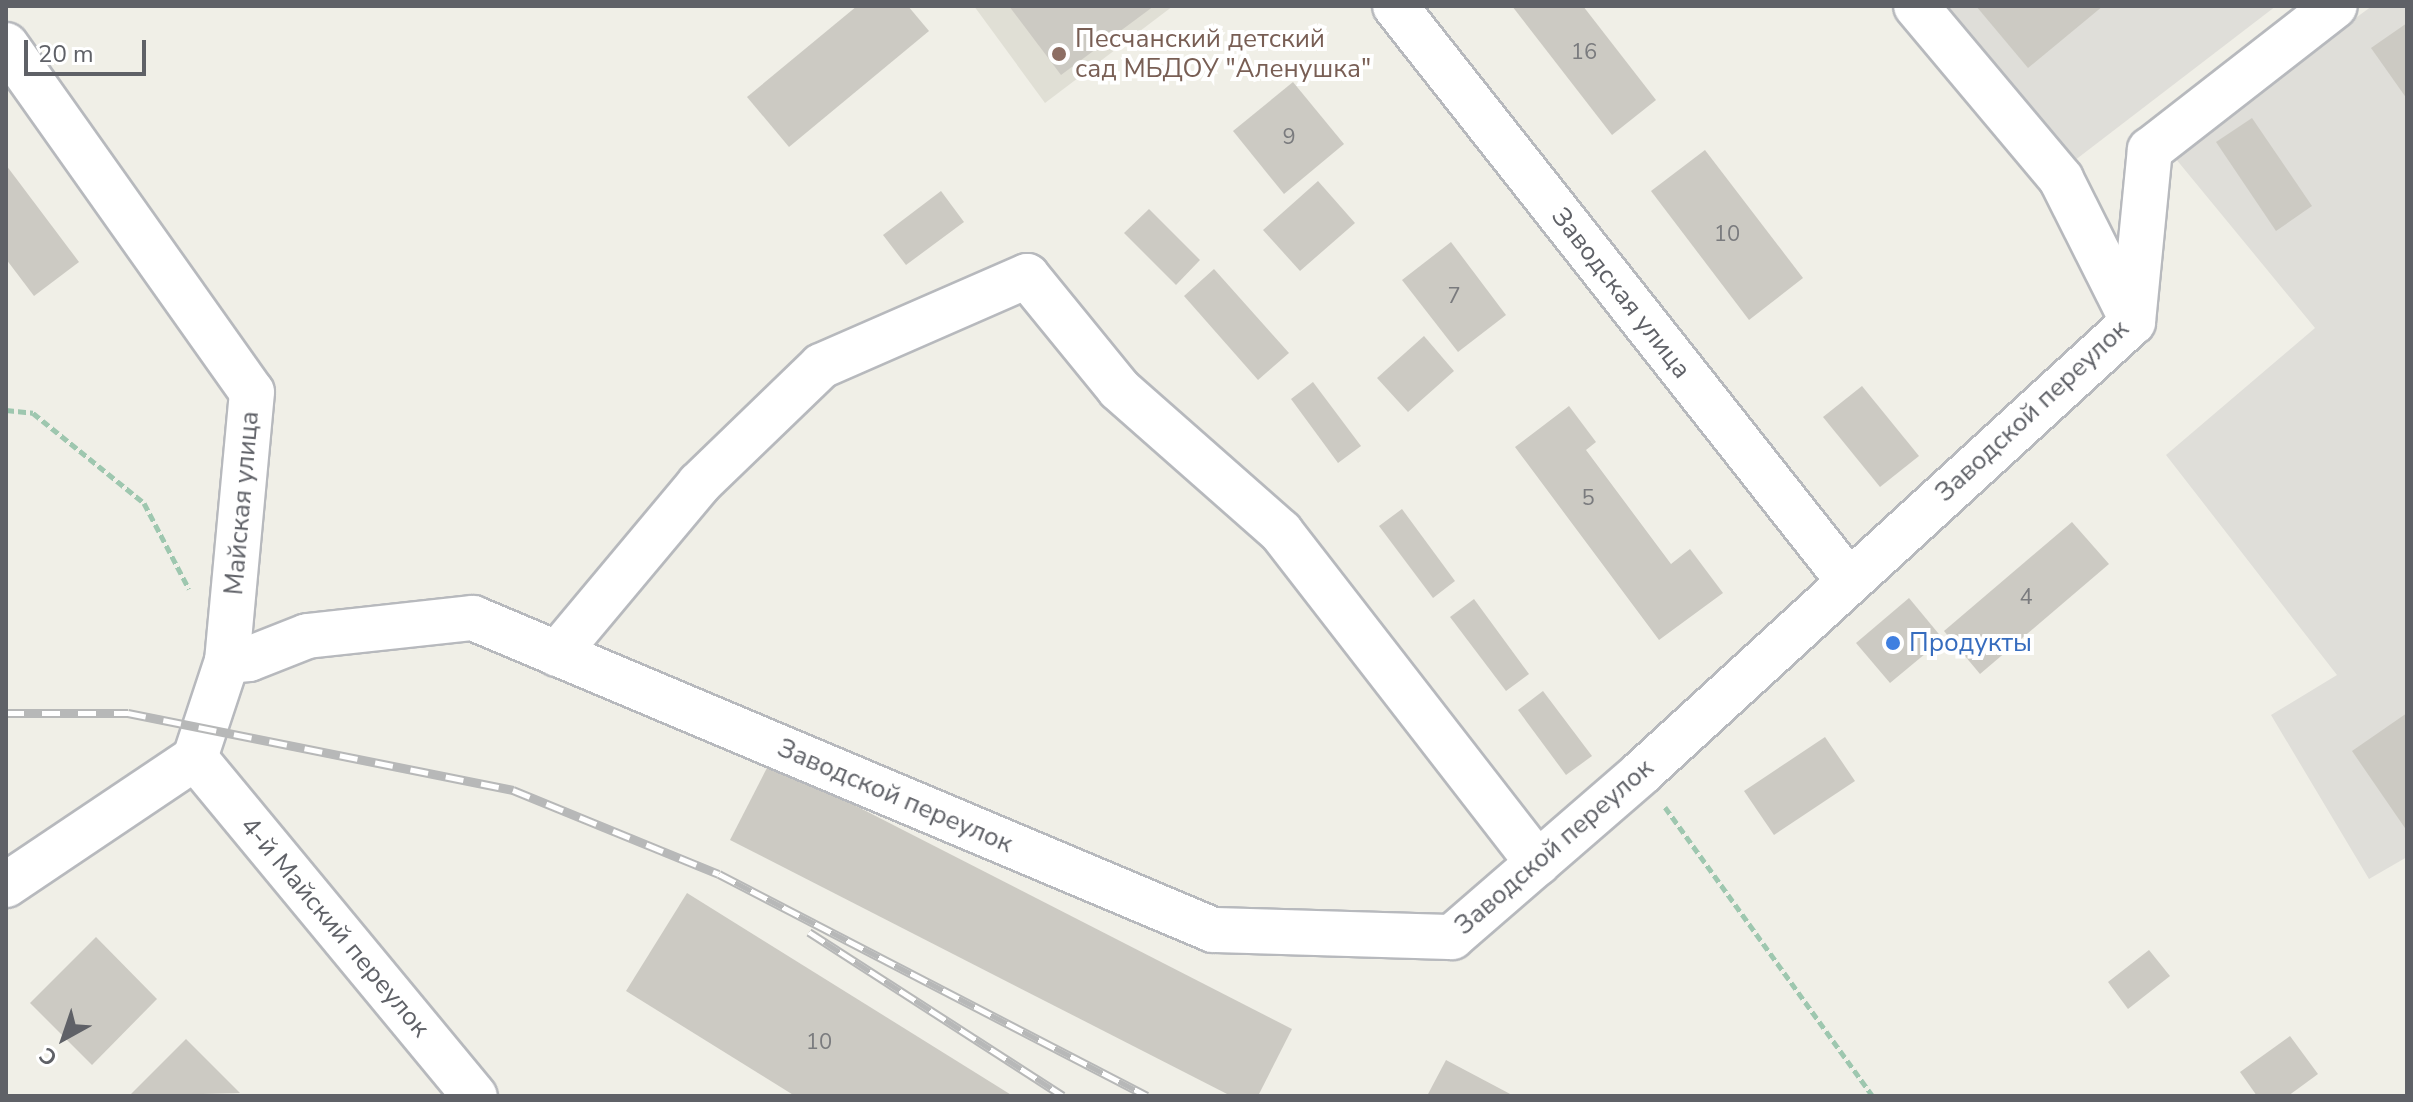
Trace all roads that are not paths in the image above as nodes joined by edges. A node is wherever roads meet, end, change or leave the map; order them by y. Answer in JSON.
{"nodes":[{"id":1,"x":1395,"y":6,"type":"edge"},
{"id":2,"x":1916,"y":6,"type":"edge"},
{"id":3,"x":2335,"y":6,"type":"edge"},
{"id":4,"x":6,"y":45,"type":"edge"},
{"id":5,"x":2133,"y":322,"type":"junction"},
{"id":6,"x":1847,"y":579,"type":"junction"},
{"id":7,"x":557,"y":654,"type":"junction"},
{"id":8,"x":227,"y":661,"type":"junction"},
{"id":9,"x":195,"y":758,"type":"junction"},
{"id":10,"x":1538,"y":863,"type":"junction"},
{"id":11,"x":6,"y":885,"type":"edge"},
{"id":12,"x":475,"y":1096,"type":"edge"}],
"edges":[{"from":1,"to":6,"type":"street","name":"Заводская улица"},
{"from":2,"to":5,"type":"street"},
{"from":3,"to":5,"type":"street","name":"Заводской переулок"},
{"from":4,"to":8,"type":"street","name":"Майская улица"},
{"from":5,"to":6,"type":"street","name":"Заводской переулок"},
{"from":6,"to":10,"type":"street","name":"Заводской переулок"},
{"from":7,"to":8,"type":"street","name":"Заводской переулок"},
{"from":7,"to":10,"type":"street","name":"Заводской переулок"},
{"from":7,"to":10,"type":"street"},
{"from":8,"to":9,"type":"street","name":"Майская улица"},
{"from":9,"to":11,"type":"street"},
{"from":9,"to":12,"type":"street","name":"4-й Майский переулок"}]}
